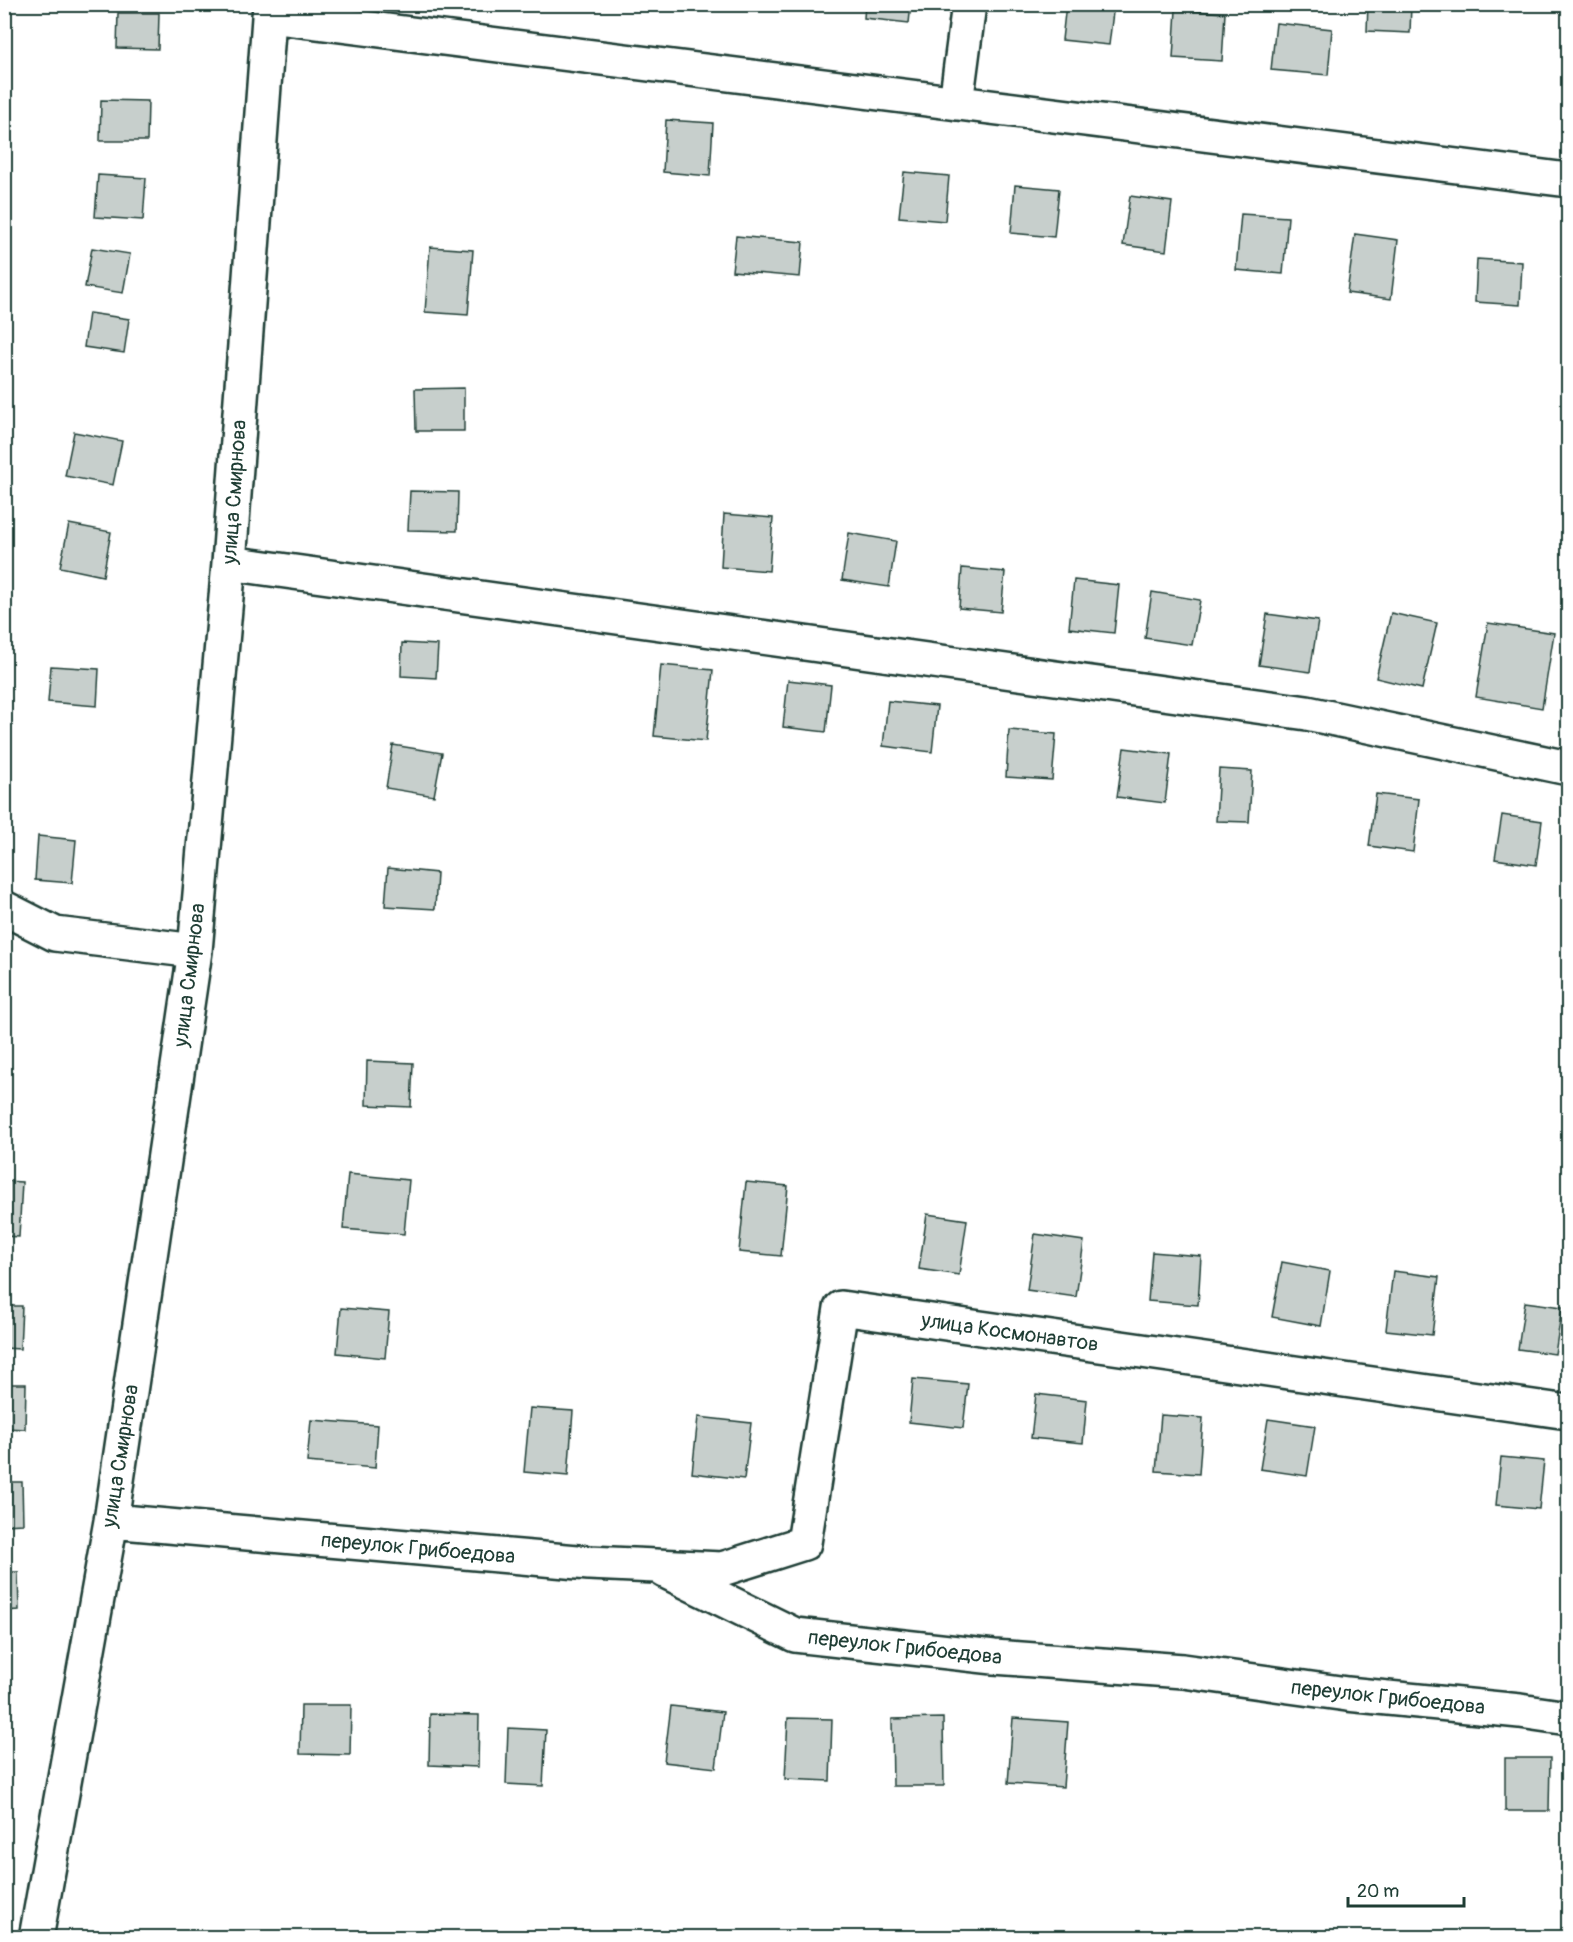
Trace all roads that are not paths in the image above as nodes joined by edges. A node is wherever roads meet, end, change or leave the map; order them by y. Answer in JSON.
{"nodes":[{"id":1,"x":969,"y":4,"type":"edge"},
{"id":2,"x":269,"y":10,"type":"edge"},
{"id":3,"x":956,"y":103,"type":"junction"},
{"id":4,"x":1569,"y":180,"type":"edge"},
{"id":5,"x":229,"y":563,"type":"junction"},
{"id":6,"x":1569,"y":768,"type":"edge"},
{"id":7,"x":4,"y":908,"type":"edge"},
{"id":8,"x":195,"y":951,"type":"junction"},
{"id":9,"x":1569,"y":1412,"type":"edge"},
{"id":10,"x":111,"y":1521,"type":"junction"},
{"id":11,"x":652,"y":1565,"type":"junction"},
{"id":12,"x":1569,"y":1718,"type":"edge"},
{"id":13,"x":36,"y":1938,"type":"edge"}],
"edges":[{"from":1,"to":3,"type":"street"},
{"from":2,"to":3,"type":"street"},
{"from":2,"to":5,"type":"street","name":"улица Смирнова"},
{"from":3,"to":4,"type":"street"},
{"from":5,"to":6,"type":"street"},
{"from":5,"to":8,"type":"street","name":"улица Смирнова"},
{"from":7,"to":8,"type":"street"},
{"from":8,"to":10,"type":"street","name":"улица Смирнова"},
{"from":9,"to":11,"type":"street","name":"улица Космонавтов"},
{"from":10,"to":11,"type":"street","name":"переулок Грибоедова"},
{"from":10,"to":13,"type":"street","name":"улица Смирнова"},
{"from":11,"to":12,"type":"street","name":"переулок Грибоедова"}]}
